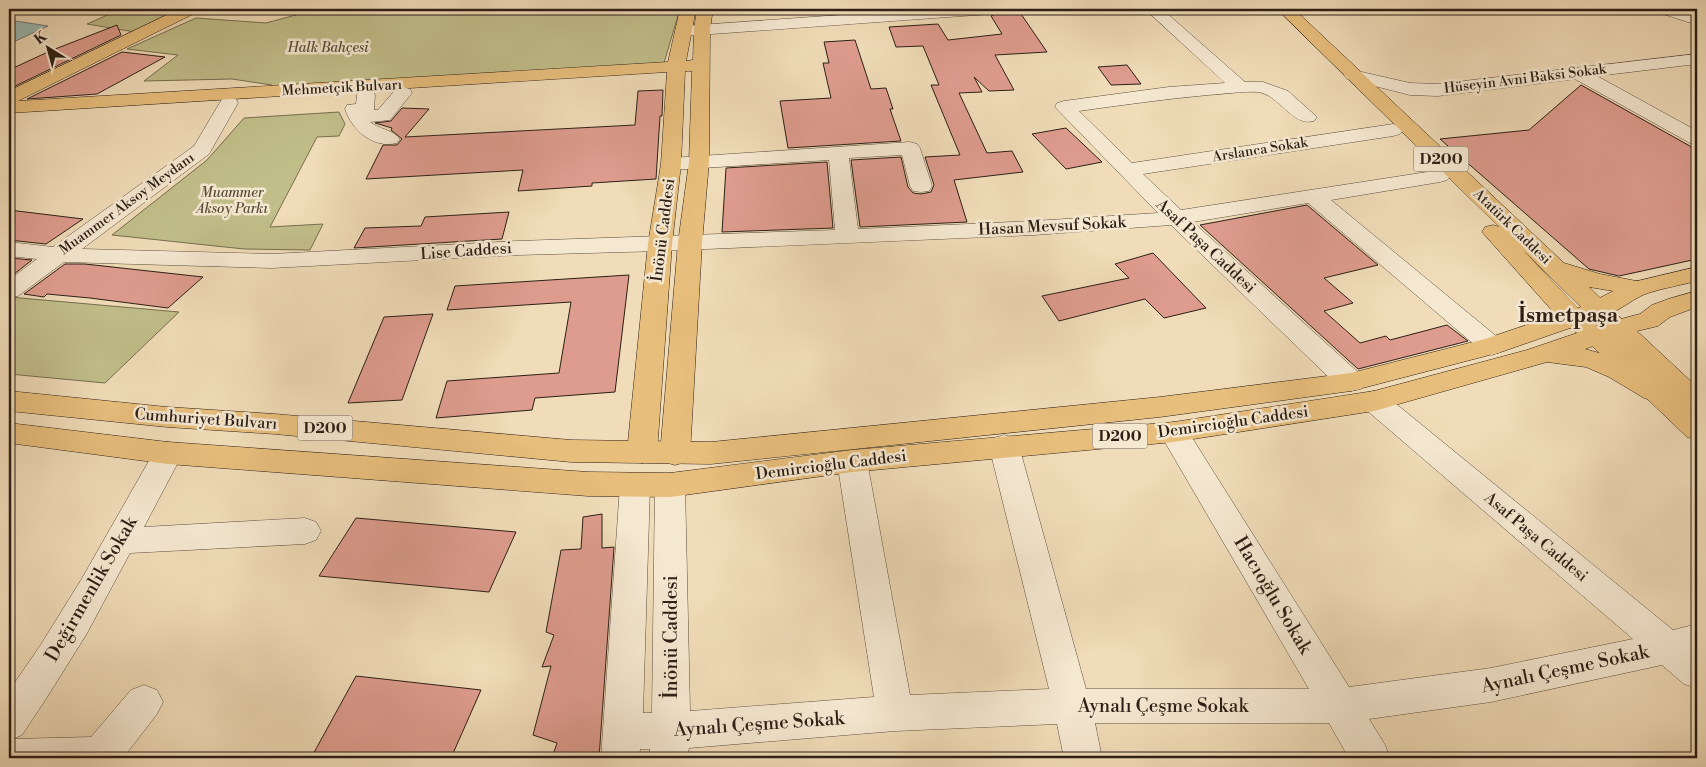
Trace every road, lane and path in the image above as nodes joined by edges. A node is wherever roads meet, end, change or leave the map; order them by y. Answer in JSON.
{"nodes":[{"id":1,"x":191,"y":9,"type":"edge"},
{"id":2,"x":688,"y":9,"type":"edge"},
{"id":3,"x":898,"y":9,"type":"edge"},
{"id":4,"x":990,"y":9,"type":"edge"},
{"id":5,"x":1153,"y":9,"type":"edge"},
{"id":6,"x":1272,"y":9,"type":"edge"},
{"id":7,"x":1284,"y":9,"type":"edge"},
{"id":8,"x":1663,"y":9,"type":"edge"},
{"id":9,"x":1697,"y":20,"type":"edge"},
{"id":10,"x":696,"y":24,"type":"edge"},
{"id":11,"x":1697,"y":59,"type":"edge"},
{"id":12,"x":1697,"y":64,"type":"edge"},
{"id":13,"x":701,"y":70,"type":"junction"},
{"id":14,"x":676,"y":72,"type":"junction"},
{"id":15,"x":1353,"y":74,"type":"junction"},
{"id":16,"x":1581,"y":75,"type":"junction"},
{"id":17,"x":1240,"y":87,"type":"junction"},
{"id":18,"x":352,"y":92,"type":"junction"},
{"id":19,"x":403,"y":93,"type":"joint"},
{"id":20,"x":1436,"y":93,"type":"junction"},
{"id":21,"x":9,"y":98,"type":"edge"},
{"id":22,"x":229,"y":103,"type":"junction"},
{"id":23,"x":9,"y":108,"type":"edge"},
{"id":24,"x":1389,"y":109,"type":"junction"},
{"id":25,"x":9,"y":116,"type":"edge"},
{"id":26,"x":1307,"y":117,"type":"dead end"},
{"id":27,"x":1697,"y":117,"type":"edge"},
{"id":28,"x":1666,"y":122,"type":"junction"},
{"id":29,"x":1393,"y":130,"type":"junction"},
{"id":30,"x":390,"y":139,"type":"dead end"},
{"id":31,"x":1697,"y":140,"type":"edge"},
{"id":32,"x":838,"y":152,"type":"junction"},
{"id":33,"x":699,"y":162,"type":"junction"},
{"id":34,"x":671,"y":164,"type":"junction"},
{"id":35,"x":1127,"y":170,"type":"junction"},
{"id":36,"x":1440,"y":176,"type":"junction"},
{"id":37,"x":921,"y":186,"type":"dead end"},
{"id":38,"x":1314,"y":196,"type":"junction"},
{"id":39,"x":1176,"y":218,"type":"junction"},
{"id":40,"x":847,"y":235,"type":"junction"},
{"id":41,"x":690,"y":242,"type":"junction"},
{"id":42,"x":660,"y":244,"type":"junction"},
{"id":43,"x":9,"y":249,"type":"edge"},
{"id":44,"x":57,"y":255,"type":"junction"},
{"id":45,"x":1554,"y":268,"type":"junction"},
{"id":46,"x":1697,"y":274,"type":"edge"},
{"id":47,"x":1638,"y":288,"type":"junction"},
{"id":48,"x":9,"y":291,"type":"edge"},
{"id":49,"x":1697,"y":299,"type":"edge"},
{"id":50,"x":1596,"y":323,"type":"junction"},
{"id":51,"x":1492,"y":346,"type":"junction"},
{"id":52,"x":1536,"y":356,"type":"junction"},
{"id":53,"x":1654,"y":390,"type":"junction"},
{"id":54,"x":1363,"y":392,"type":"junction"},
{"id":55,"x":9,"y":401,"type":"edge"},
{"id":56,"x":1697,"y":403,"type":"edge"},
{"id":57,"x":1697,"y":430,"type":"edge"},
{"id":58,"x":1174,"y":432,"type":"junction"},
{"id":59,"x":9,"y":433,"type":"edge"},
{"id":60,"x":1004,"y":446,"type":"junction"},
{"id":61,"x":642,"y":452,"type":"junction"},
{"id":62,"x":168,"y":453,"type":"junction"},
{"id":63,"x":852,"y":461,"type":"junction"},
{"id":64,"x":672,"y":470,"type":"junction"},
{"id":65,"x":635,"y":486,"type":"junction"},
{"id":66,"x":305,"y":531,"type":"dead end"},
{"id":67,"x":121,"y":541,"type":"junction"},
{"id":68,"x":1682,"y":643,"type":"edge"},
{"id":69,"x":1697,"y":672,"type":"edge"},
{"id":70,"x":144,"y":702,"type":"dead end"},
{"id":71,"x":1072,"y":706,"type":"junction"},
{"id":72,"x":1340,"y":706,"type":"junction"},
{"id":73,"x":895,"y":714,"type":"junction"},
{"id":74,"x":9,"y":722,"type":"edge"},
{"id":75,"x":622,"y":745,"type":"edge"},
{"id":76,"x":670,"y":745,"type":"edge"},
{"id":77,"x":9,"y":758,"type":"edge"},
{"id":78,"x":1082,"y":758,"type":"edge"},
{"id":79,"x":1371,"y":758,"type":"edge"}],
"edges":[{"from":1,"to":21,"type":"main road"},
{"from":2,"to":10,"type":"main road","name":"İnönü Caddesi"},
{"from":3,"to":10,"type":"street"},
{"from":4,"to":10,"type":"street"},
{"from":5,"to":17,"type":"street"},
{"from":6,"to":29,"type":"main road","name":"Atatürk Caddesi","number":"D200"},
{"from":7,"to":15,"type":"main road","name":"Atatürk Caddesi","number":"D200"},
{"from":8,"to":9,"type":"street"},
{"from":10,"to":13,"type":"main road","name":"İnönü Caddesi"},
{"from":10,"to":14,"type":"main road","name":"İnönü Caddesi"},
{"from":11,"to":16,"type":"street","name":"Hüseyin Avni Baksi Sokak"},
{"from":12,"to":16,"type":"street","name":"Hüseyin Avni Baksi Sokak"},
{"from":13,"to":14,"type":"main road"},
{"from":13,"to":33,"type":"main road","name":"İnönü Caddesi"},
{"from":14,"to":18,"type":"main road","name":"Mehmetçik Bulvarı"},
{"from":14,"to":19,"type":"main road","name":"Mehmetçik Bulvarı"},
{"from":14,"to":34,"type":"main road","name":"İnönü Caddesi"},
{"from":15,"to":20,"type":"street","name":"Hüseyin Avni Baksi Sokak"},
{"from":15,"to":24,"type":"main road","name":"Atatürk Caddesi","number":"D200"},
{"from":16,"to":20,"type":"street","name":"Hüseyin Avni Baksi Sokak"},
{"from":16,"to":28,"type":"street"},
{"from":17,"to":26,"type":"street"},
{"from":17,"to":35,"type":"street","name":"Asaf Paşa Caddesi"},
{"from":18,"to":19,"type":"street"},
{"from":18,"to":22,"type":"main road","name":"Mehmetçik Bulvarı"},
{"from":18,"to":23,"type":"main road","name":"Mehmetçik Bulvarı"},
{"from":18,"to":30,"type":"street"},
{"from":20,"to":24,"type":"street","name":"Hüseyin Avni Baksi Sokak"},
{"from":22,"to":25,"type":"main road","name":"Mehmetçik Bulvarı"},
{"from":22,"to":44,"type":"street","name":"Muammer Aksoy Meydanı"},
{"from":24,"to":45,"type":"main road","name":"Atatürk Caddesi","number":"D200"},
{"from":27,"to":28,"type":"street"},
{"from":28,"to":31,"type":"street"},
{"from":29,"to":35,"type":"street","name":"Arslanca Sokak"},
{"from":29,"to":36,"type":"main road","name":"Atatürk Caddesi","number":"D200"},
{"from":32,"to":33,"type":"street"},
{"from":32,"to":37,"type":"street"},
{"from":32,"to":40,"type":"street"},
{"from":33,"to":34,"type":"street"},
{"from":33,"to":41,"type":"main road","name":"İnönü Caddesi"},
{"from":34,"to":42,"type":"main road","name":"İnönü Caddesi"},
{"from":35,"to":39,"type":"street","name":"Asaf Paşa Caddesi"},
{"from":36,"to":38,"type":"street","name":"Hasan Mevsuf Sokak"},
{"from":36,"to":50,"type":"main road","name":"Atatürk Caddesi","number":"D200"},
{"from":38,"to":39,"type":"street","name":"Hasan Mevsuf Sokak"},
{"from":38,"to":51,"type":"street"},
{"from":39,"to":40,"type":"street","name":"Hasan Mevsuf Sokak"},
{"from":39,"to":54,"type":"street","name":"Asaf Paşa Caddesi"},
{"from":40,"to":41,"type":"street","name":"Hasan Mevsuf Sokak"},
{"from":41,"to":42,"type":"street","name":"Hasan Mevsuf Sokak"},
{"from":41,"to":64,"type":"main road","name":"İnönü Caddesi"},
{"from":42,"to":44,"type":"street","name":"Lise Caddesi"},
{"from":42,"to":61,"type":"main road","name":"İnönü Caddesi"},
{"from":43,"to":44,"type":"street","name":"Lise Caddesi"},
{"from":44,"to":48,"type":"street","name":"Muammer Aksoy Meydanı"},
{"from":45,"to":47,"type":"main road"},
{"from":45,"to":50,"type":"main road","name":"Atatürk Caddesi","number":"D200"},
{"from":46,"to":47,"type":"main road","name":"Demircioğlu Caddesi"},
{"from":47,"to":50,"type":"main road","name":"Demircioğlu Caddesi"},
{"from":49,"to":50,"type":"main road","name":"Demircioğlu Caddesi"},
{"from":50,"to":51,"type":"main road","name":"Demircioğlu Caddesi","number":"D200"},
{"from":50,"to":52,"type":"main road","name":"Demircioğlu Caddesi","number":"D200"},
{"from":50,"to":53,"type":"main road","name":"Atatürk Caddesi"},
{"from":50,"to":56,"type":"main road","name":"Atatürk Caddesi"},
{"from":51,"to":54,"type":"main road","name":"Demircioğlu Caddesi","number":"D200"},
{"from":52,"to":53,"type":"main road"},
{"from":52,"to":54,"type":"main road","name":"Demircioğlu Caddesi","number":"D200"},
{"from":53,"to":57,"type":"main road","name":"Atatürk Caddesi"},
{"from":54,"to":58,"type":"main road","name":"Demircioğlu Caddesi","number":"D200"},
{"from":54,"to":64,"type":"main road","name":"Demircioğlu Caddesi","number":"D200"},
{"from":54,"to":68,"type":"street","name":"Asaf Paşa Caddesi"},
{"from":55,"to":61,"type":"main road","name":"Cumhuriyet Bulvarı","number":"D200"},
{"from":58,"to":60,"type":"main road","name":"Demircioğlu Caddesi","number":"D200"},
{"from":58,"to":72,"type":"street","name":"Hacıoğlu Sokak"},
{"from":59,"to":62,"type":"main road","number":"D200"},
{"from":60,"to":63,"type":"main road","name":"Demircioğlu Caddesi","number":"D200"},
{"from":60,"to":71,"type":"street"},
{"from":61,"to":64,"type":"main road","name":"Demircioğlu Caddesi","number":"D200"},
{"from":61,"to":65,"type":"main road","name":"İnönü Caddesi"},
{"from":62,"to":65,"type":"main road","number":"D200"},
{"from":62,"to":67,"type":"street","name":"Değirmenlik Sokak"},
{"from":63,"to":64,"type":"main road","name":"Demircioğlu Caddesi","number":"D200"},
{"from":63,"to":73,"type":"street"},
{"from":64,"to":65,"type":"main road","name":"Demircioğlu Caddesi","number":"D200"},
{"from":64,"to":76,"type":"street","name":"İnönü Caddesi"},
{"from":65,"to":75,"type":"street"},
{"from":66,"to":67,"type":"street"},
{"from":67,"to":74,"type":"street","name":"Değirmenlik Sokak"},
{"from":68,"to":69,"type":"street","name":"Asaf Paşa Caddesi"},
{"from":68,"to":72,"type":"street","name":"Aynalı Çeşme Sokak"},
{"from":70,"to":77,"type":"street"},
{"from":71,"to":72,"type":"street","name":"Aynalı Çeşme Sokak"},
{"from":71,"to":73,"type":"street","name":"Aynalı Çeşme Sokak"},
{"from":71,"to":78,"type":"street"},
{"from":72,"to":79,"type":"street","name":"Hacıoğlu Sokak"},
{"from":73,"to":76,"type":"street","name":"Aynalı Çeşme Sokak"},
{"from":75,"to":76,"type":"street","name":"Aynalı Çeşme Sokak"}]}
